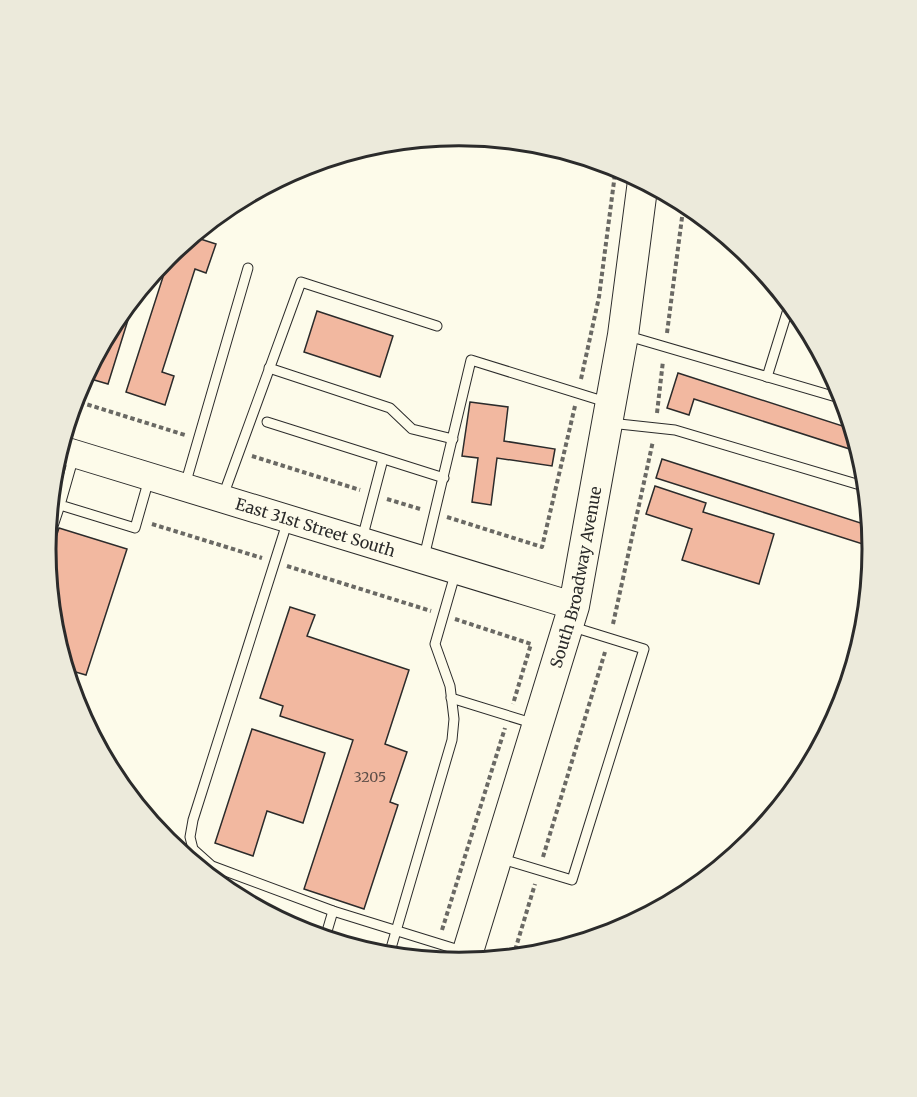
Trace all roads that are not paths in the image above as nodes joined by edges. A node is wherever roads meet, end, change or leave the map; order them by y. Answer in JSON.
{"nodes":[{"id":1,"x":642,"y":190,"type":"edge"},
{"id":2,"x":248,"y":268,"type":"dead end"},
{"id":3,"x":786,"y":315,"type":"edge"},
{"id":4,"x":437,"y":326,"type":"dead end"},
{"id":5,"x":623,"y":335,"type":"junction"},
{"id":6,"x":269,"y":368,"type":"junction"},
{"id":7,"x":767,"y":376,"type":"junction"},
{"id":8,"x":832,"y":396,"type":"edge"},
{"id":9,"x":609,"y":413,"type":"junction"},
{"id":10,"x":267,"y":422,"type":"dead end"},
{"id":11,"x":453,"y":440,"type":"junction"},
{"id":12,"x":67,"y":451,"type":"edge"},
{"id":13,"x":67,"y":455,"type":"edge"},
{"id":14,"x":383,"y":459,"type":"junction"},
{"id":15,"x":150,"y":477,"type":"junction"},
{"id":16,"x":444,"y":478,"type":"junction"},
{"id":17,"x":856,"y":484,"type":"edge"},
{"id":18,"x":185,"y":487,"type":"junction"},
{"id":19,"x":222,"y":499,"type":"junction"},
{"id":20,"x":60,"y":505,"type":"junction"},
{"id":21,"x":57,"y":514,"type":"edge"},
{"id":22,"x":288,"y":518,"type":"junction"},
{"id":23,"x":362,"y":540,"type":"junction"},
{"id":24,"x":423,"y":560,"type":"junction"},
{"id":25,"x":457,"y":569,"type":"junction"},
{"id":26,"x":571,"y":615,"type":"junction"},
{"id":27,"x":451,"y":698,"type":"junction"},
{"id":28,"x":538,"y":724,"type":"junction"},
{"id":29,"x":497,"y":857,"type":"junction"},
{"id":30,"x":333,"y":911,"type":"junction"},
{"id":31,"x":328,"y":929,"type":"edge"},
{"id":32,"x":396,"y":932,"type":"junction"},
{"id":33,"x":392,"y":946,"type":"edge"},
{"id":34,"x":475,"y":951,"type":"edge"},
{"id":35,"x":456,"y":952,"type":"edge"}],
"edges":[{"from":1,"to":5,"type":"main road","name":"South Broadway Avenue"},
{"from":2,"to":18,"type":"lane"},
{"from":3,"to":7,"type":"lane"},
{"from":4,"to":6,"type":"lane"},
{"from":5,"to":7,"type":"lane"},
{"from":5,"to":9,"type":"main road","name":"South Broadway Avenue"},
{"from":6,"to":11,"type":"lane"},
{"from":6,"to":19,"type":"lane"},
{"from":7,"to":8,"type":"lane"},
{"from":9,"to":11,"type":"lane"},
{"from":9,"to":17,"type":"lane"},
{"from":9,"to":26,"type":"main road","name":"South Broadway Avenue"},
{"from":10,"to":14,"type":"lane"},
{"from":11,"to":16,"type":"lane"},
{"from":12,"to":15,"type":"street","name":"East 31st Street South"},
{"from":13,"to":20,"type":"lane"},
{"from":14,"to":16,"type":"lane"},
{"from":14,"to":23,"type":"lane"},
{"from":15,"to":18,"type":"street","name":"East 31st Street South"},
{"from":15,"to":20,"type":"lane"},
{"from":16,"to":24,"type":"lane"},
{"from":18,"to":19,"type":"street","name":"East 31st Street South"},
{"from":19,"to":22,"type":"street","name":"East 31st Street South"},
{"from":20,"to":21,"type":"lane"},
{"from":22,"to":23,"type":"street","name":"East 31st Street South"},
{"from":22,"to":30,"type":"lane"},
{"from":23,"to":24,"type":"street","name":"East 31st Street South"},
{"from":24,"to":25,"type":"street","name":"East 31st Street South"},
{"from":25,"to":26,"type":"street","name":"East 31st Street South"},
{"from":25,"to":27,"type":"lane"},
{"from":26,"to":28,"type":"main road","name":"South Broadway Avenue"},
{"from":26,"to":29,"type":"lane"},
{"from":27,"to":28,"type":"lane"},
{"from":27,"to":32,"type":"lane"},
{"from":28,"to":29,"type":"main road","name":"South Broadway Avenue"},
{"from":29,"to":34,"type":"main road","name":"South Broadway Avenue"},
{"from":30,"to":31,"type":"lane"},
{"from":30,"to":32,"type":"lane"},
{"from":32,"to":33,"type":"lane"},
{"from":32,"to":35,"type":"lane"}]}
